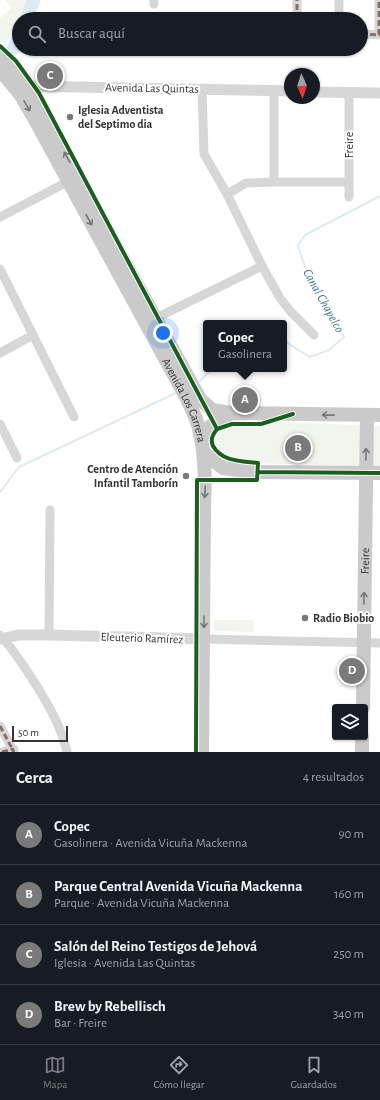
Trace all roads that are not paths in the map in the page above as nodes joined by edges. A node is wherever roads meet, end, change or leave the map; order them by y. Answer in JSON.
{"nodes":[{"id":1,"x":297,"y":0,"type":"edge"},
{"id":2,"x":339,"y":0,"type":"edge"},
{"id":3,"x":379,"y":0,"type":"edge"},
{"id":4,"x":297,"y":12,"type":"edge"},
{"id":5,"x":339,"y":12,"type":"edge"},
{"id":6,"x":368,"y":34,"type":"edge"},
{"id":7,"x":379,"y":35,"type":"edge"},
{"id":8,"x":0,"y":54,"type":"edge"},
{"id":9,"x":5,"y":70,"type":"edge"},
{"id":10,"x":21,"y":86,"type":"junction"},
{"id":11,"x":202,"y":89,"type":"junction"},
{"id":12,"x":274,"y":91,"type":"junction"},
{"id":13,"x":284,"y":91,"type":"edge"},
{"id":14,"x":320,"y":92,"type":"edge"},
{"id":15,"x":349,"y":92,"type":"junction"},
{"id":16,"x":380,"y":93,"type":"edge"},
{"id":17,"x":73,"y":179,"type":"junction"},
{"id":18,"x":274,"y":182,"type":"junction"},
{"id":19,"x":348,"y":182,"type":"junction"},
{"id":20,"x":227,"y":194,"type":"junction"},
{"id":21,"x":349,"y":197,"type":"dead end"},
{"id":22,"x":0,"y":217,"type":"edge"},
{"id":23,"x":262,"y":266,"type":"junction"},
{"id":24,"x":0,"y":269,"type":"edge"},
{"id":25,"x":156,"y":318,"type":"junction"},
{"id":26,"x":33,"y":335,"type":"junction"},
{"id":27,"x":314,"y":335,"type":"dead end"},
{"id":28,"x":0,"y":353,"type":"edge"},
{"id":29,"x":232,"y":413,"type":"junction"},
{"id":30,"x":373,"y":415,"type":"edge"},
{"id":31,"x":74,"y":417,"type":"dead end"},
{"id":32,"x":0,"y":424,"type":"edge"},
{"id":33,"x":201,"y":438,"type":"junction"},
{"id":34,"x":204,"y":453,"type":"junction"},
{"id":35,"x":17,"y":458,"type":"dead end"},
{"id":36,"x":366,"y":473,"type":"junction"},
{"id":37,"x":380,"y":473,"type":"edge"},
{"id":38,"x":50,"y":510,"type":"dead end"},
{"id":39,"x":49,"y":635,"type":"junction"},
{"id":40,"x":1,"y":637,"type":"edge"},
{"id":41,"x":204,"y":639,"type":"junction"},
{"id":42,"x":364,"y":643,"type":"junction"},
{"id":43,"x":380,"y":643,"type":"edge"},
{"id":44,"x":363,"y":704,"type":"edge"},
{"id":45,"x":0,"y":726,"type":"edge"},
{"id":46,"x":362,"y":740,"type":"edge"},
{"id":47,"x":14,"y":750,"type":"edge"},
{"id":48,"x":2,"y":752,"type":"edge"},
{"id":49,"x":67,"y":752,"type":"edge"},
{"id":50,"x":202,"y":752,"type":"edge"},
{"id":51,"x":362,"y":752,"type":"edge"}],
"edges":[{"from":1,"to":4,"type":"street"},
{"from":2,"to":5,"type":"street"},
{"from":3,"to":7,"type":"street"},
{"from":6,"to":7,"type":"street"},
{"from":8,"to":9,"type":"main road","name":"Avenida Los Carrera"},
{"from":9,"to":10,"type":"main road","name":"Avenida Los Carrera"},
{"from":10,"to":11,"type":"street","name":"Avenida Las Quintas"},
{"from":10,"to":17,"type":"main road","name":"Avenida Los Carrera"},
{"from":11,"to":12,"type":"street","name":"Avenida Las Quintas"},
{"from":11,"to":20,"type":"street"},
{"from":12,"to":13,"type":"street","name":"Avenida Las Quintas"},
{"from":12,"to":18,"type":"street"},
{"from":14,"to":15,"type":"street"},
{"from":15,"to":16,"type":"street"},
{"from":15,"to":19,"type":"street","name":"Freire"},
{"from":17,"to":22,"type":"street"},
{"from":17,"to":25,"type":"main road","name":"Avenida Los Carrera"},
{"from":17,"to":33,"type":"main road","name":"Avenida Los Carrera","one_way":true},
{"from":18,"to":19,"type":"street"},
{"from":18,"to":20,"type":"street"},
{"from":19,"to":21,"type":"street","name":"Freire"},
{"from":20,"to":23,"type":"street"},
{"from":23,"to":25,"type":"street"},
{"from":23,"to":27,"type":"street"},
{"from":24,"to":26,"type":"street"},
{"from":25,"to":29,"type":"main road","name":"Avenida Los Carrera"},
{"from":26,"to":28,"type":"street"},
{"from":26,"to":31,"type":"street"},
{"from":30,"to":29,"type":"main road","name":"Avenida Los Carrera","one_way":true},
{"from":29,"to":33,"type":"main road"},
{"from":36,"to":30,"type":"main road","name":"Freire","one_way":true},
{"from":32,"to":35,"type":"street"},
{"from":33,"to":34,"type":"main road","name":"Avenida Los Carrera"},
{"from":34,"to":36,"type":"main road"},
{"from":34,"to":41,"type":"main road","name":"Avenida Los Carrera","one_way":true},
{"from":36,"to":37,"type":"main road"},
{"from":42,"to":36,"type":"main road","name":"Freire","one_way":true},
{"from":38,"to":39,"type":"street"},
{"from":39,"to":40,"type":"street","name":"Eleuterio Ramírez"},
{"from":39,"to":41,"type":"street","name":"Eleuterio Ramírez"},
{"from":40,"to":49,"type":"street"},
{"from":41,"to":42,"type":"street","name":"Eleuterio Ramírez"},
{"from":41,"to":50,"type":"main road","name":"Avenida Los Carrera"},
{"from":42,"to":43,"type":"street","name":"Eleuterio Ramírez"},
{"from":42,"to":44,"type":"main road","name":"Freire"},
{"from":45,"to":47,"type":"street"},
{"from":46,"to":51,"type":"main road"},
{"from":47,"to":48,"type":"street"}]}
